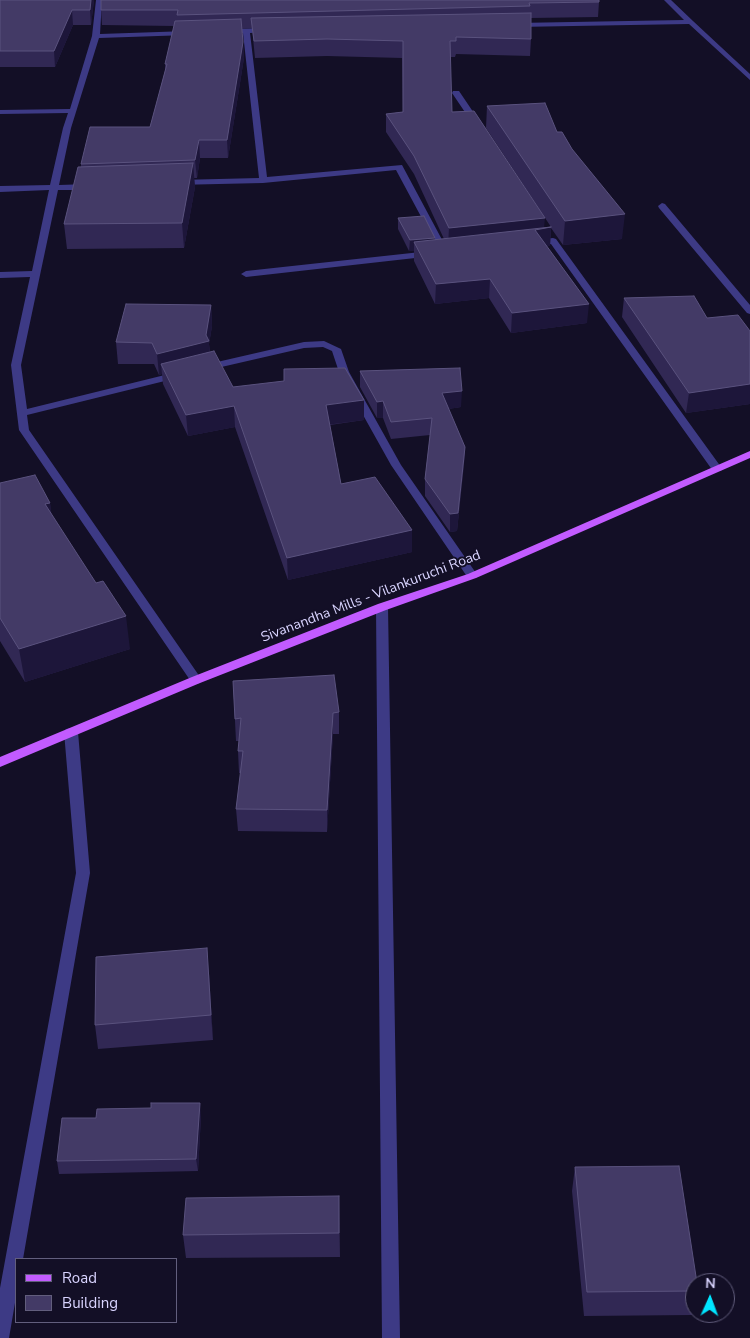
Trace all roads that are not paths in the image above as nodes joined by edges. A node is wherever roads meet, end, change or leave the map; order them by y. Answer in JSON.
{"nodes":[{"id":1,"x":99,"y":0,"type":"edge"},
{"id":2,"x":667,"y":0,"type":"edge"},
{"id":3,"x":691,"y":22,"type":"junction"},
{"id":4,"x":512,"y":25,"type":"edge"},
{"id":5,"x":276,"y":30,"type":"edge"},
{"id":6,"x":246,"y":31,"type":"junction"},
{"id":7,"x":199,"y":32,"type":"edge"},
{"id":8,"x":218,"y":32,"type":"edge"},
{"id":9,"x":96,"y":36,"type":"junction"},
{"id":10,"x":750,"y":78,"type":"edge"},
{"id":11,"x":456,"y":93,"type":"dead end"},
{"id":12,"x":73,"y":111,"type":"junction"},
{"id":13,"x":0,"y":112,"type":"edge"},
{"id":14,"x":483,"y":133,"type":"edge"},
{"id":15,"x":263,"y":180,"type":"junction"},
{"id":16,"x":164,"y":184,"type":"edge"},
{"id":17,"x":94,"y":186,"type":"edge"},
{"id":18,"x":54,"y":188,"type":"junction"},
{"id":19,"x":0,"y":189,"type":"edge"},
{"id":20,"x":662,"y":206,"type":"dead end"},
{"id":21,"x":523,"y":244,"type":"edge"},
{"id":22,"x":36,"y":274,"type":"junction"},
{"id":23,"x":246,"y":274,"type":"dead end"},
{"id":24,"x":0,"y":275,"type":"edge"},
{"id":25,"x":750,"y":311,"type":"edge"},
{"id":26,"x":22,"y":414,"type":"junction"},
{"id":27,"x":750,"y":454,"type":"edge"},
{"id":28,"x":717,"y":469,"type":"junction"},
{"id":29,"x":472,"y":576,"type":"junction"},
{"id":30,"x":382,"y":607,"type":"junction"},
{"id":31,"x":196,"y":680,"type":"junction"},
{"id":32,"x":71,"y":732,"type":"junction"},
{"id":33,"x":0,"y":762,"type":"edge"},
{"id":34,"x":0,"y":1338,"type":"edge"},
{"id":35,"x":391,"y":1338,"type":"edge"}],
"edges":[{"from":1,"to":9,"type":"street"},
{"from":2,"to":3,"type":"street"},
{"from":3,"to":4,"type":"street"},
{"from":3,"to":10,"type":"street"},
{"from":5,"to":6,"type":"street"},
{"from":6,"to":8,"type":"street"},
{"from":6,"to":15,"type":"street"},
{"from":7,"to":9,"type":"street"},
{"from":9,"to":12,"type":"street"},
{"from":11,"to":14,"type":"street"},
{"from":12,"to":13,"type":"street"},
{"from":12,"to":18,"type":"street"},
{"from":15,"to":16,"type":"street"},
{"from":15,"to":23,"type":"street"},
{"from":17,"to":18,"type":"street"},
{"from":18,"to":19,"type":"street"},
{"from":18,"to":22,"type":"street"},
{"from":20,"to":25,"type":"street"},
{"from":21,"to":28,"type":"street"},
{"from":22,"to":24,"type":"street"},
{"from":22,"to":26,"type":"street"},
{"from":26,"to":29,"type":"street"},
{"from":26,"to":31,"type":"street"},
{"from":27,"to":28,"type":"main road","name":"Sivanandha Mills - Vilankuruchi Road"},
{"from":28,"to":29,"type":"main road","name":"Sivanandha Mills - Vilankuruchi Road"},
{"from":29,"to":30,"type":"main road","name":"Sivanandha Mills - Vilankuruchi Road"},
{"from":30,"to":31,"type":"main road","name":"Sivanandha Mills - Vilankuruchi Road"},
{"from":30,"to":35,"type":"street"},
{"from":31,"to":32,"type":"main road","name":"Sivanandha Mills - Vilankuruchi Road"},
{"from":32,"to":33,"type":"main road","name":"Sivanandha Mills - Vilankuruchi Road"},
{"from":32,"to":34,"type":"street"}]}
